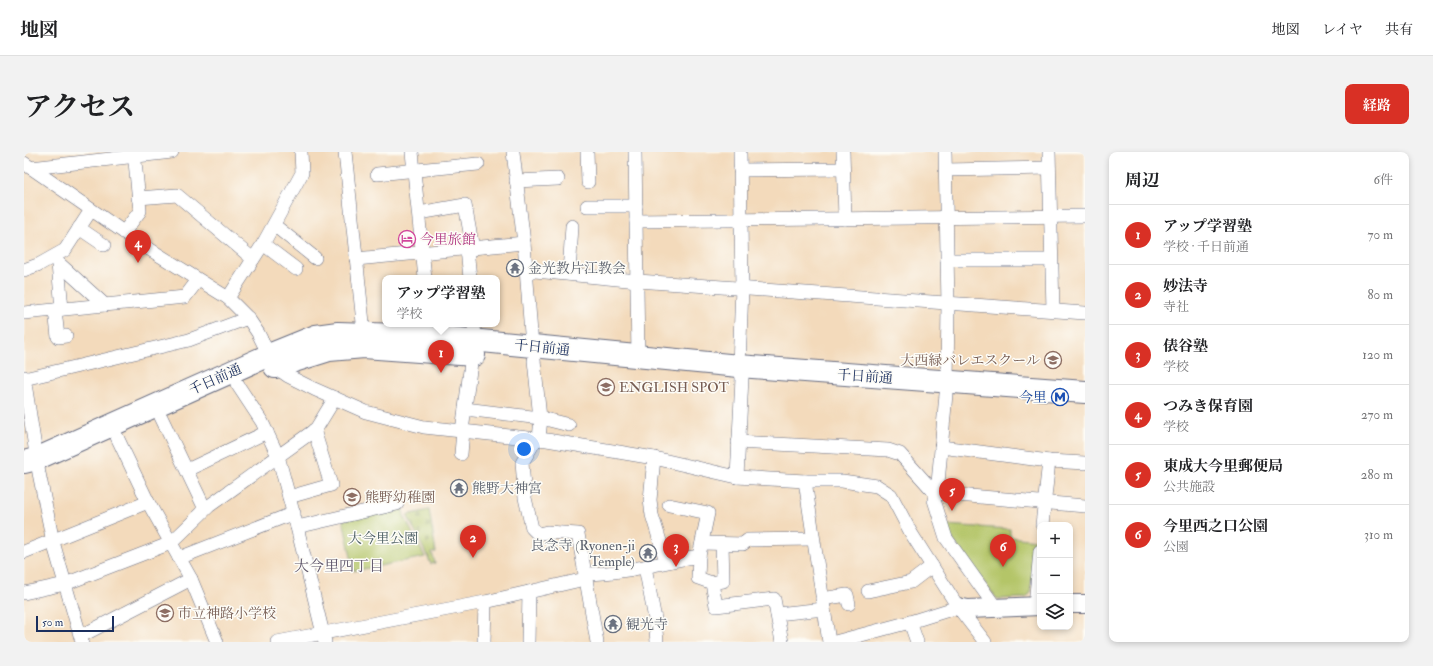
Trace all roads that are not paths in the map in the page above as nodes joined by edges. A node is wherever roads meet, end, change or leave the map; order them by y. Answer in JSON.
{"nodes":[{"id":1,"x":172,"y":152,"type":"edge"},
{"id":2,"x":301,"y":152,"type":"edge"},
{"id":3,"x":345,"y":152,"type":"edge"},
{"id":4,"x":412,"y":152,"type":"edge"},
{"id":5,"x":513,"y":152,"type":"edge"},
{"id":6,"x":587,"y":152,"type":"edge"},
{"id":7,"x":635,"y":152,"type":"edge"},
{"id":8,"x":740,"y":152,"type":"edge"},
{"id":9,"x":843,"y":152,"type":"edge"},
{"id":10,"x":945,"y":152,"type":"edge"},
{"id":11,"x":1049,"y":152,"type":"edge"},
{"id":12,"x":133,"y":154,"type":"edge"},
{"id":13,"x":478,"y":164,"type":"dead end"},
{"id":14,"x":27,"y":165,"type":"edge"},
{"id":15,"x":1049,"y":168,"type":"junction"},
{"id":16,"x":843,"y":169,"type":"junction"},
{"id":17,"x":414,"y":170,"type":"junction"},
{"id":18,"x":740,"y":170,"type":"junction"},
{"id":19,"x":946,"y":170,"type":"junction"},
{"id":20,"x":377,"y":174,"type":"dead end"},
{"id":21,"x":558,"y":179,"type":"dead end"},
{"id":22,"x":516,"y":181,"type":"junction"},
{"id":23,"x":588,"y":182,"type":"dead end"},
{"id":24,"x":138,"y":198,"type":"junction"},
{"id":25,"x":587,"y":206,"type":"dead end"},
{"id":26,"x":636,"y":206,"type":"junction"},
{"id":27,"x":91,"y":210,"type":"junction"},
{"id":28,"x":419,"y":213,"type":"junction"},
{"id":29,"x":1085,"y":216,"type":"edge"},
{"id":30,"x":1050,"y":217,"type":"junction"},
{"id":31,"x":946,"y":218,"type":"junction"},
{"id":32,"x":740,"y":219,"type":"junction"},
{"id":33,"x":845,"y":219,"type":"junction"},
{"id":34,"x":636,"y":221,"type":"junction"},
{"id":35,"x":274,"y":225,"type":"junction"},
{"id":36,"x":572,"y":226,"type":"dead end"},
{"id":37,"x":79,"y":228,"type":"junction"},
{"id":38,"x":124,"y":232,"type":"junction"},
{"id":39,"x":524,"y":243,"type":"junction"},
{"id":40,"x":262,"y":244,"type":"junction"},
{"id":41,"x":104,"y":245,"type":"dead end"},
{"id":42,"x":470,"y":249,"type":"junction"},
{"id":43,"x":422,"y":252,"type":"junction"},
{"id":44,"x":315,"y":258,"type":"dead end"},
{"id":45,"x":253,"y":259,"type":"junction"},
{"id":46,"x":356,"y":259,"type":"junction"},
{"id":47,"x":947,"y":260,"type":"junction"},
{"id":48,"x":1051,"y":260,"type":"junction"},
{"id":49,"x":55,"y":261,"type":"junction"},
{"id":50,"x":296,"y":269,"type":"dead end"},
{"id":51,"x":24,"y":270,"type":"edge"},
{"id":52,"x":525,"y":270,"type":"junction"},
{"id":53,"x":570,"y":274,"type":"junction"},
{"id":54,"x":425,"y":275,"type":"edge"},
{"id":55,"x":470,"y":275,"type":"edge"},
{"id":56,"x":198,"y":280,"type":"junction"},
{"id":57,"x":638,"y":281,"type":"junction"},
{"id":58,"x":742,"y":288,"type":"junction"},
{"id":59,"x":228,"y":298,"type":"junction"},
{"id":60,"x":948,"y":304,"type":"junction"},
{"id":61,"x":105,"y":305,"type":"junction"},
{"id":62,"x":58,"y":310,"type":"junction"},
{"id":63,"x":1053,"y":310,"type":"junction"},
{"id":64,"x":24,"y":313,"type":"edge"},
{"id":65,"x":1085,"y":313,"type":"edge"},
{"id":66,"x":248,"y":318,"type":"junction"},
{"id":67,"x":429,"y":330,"type":"edge"},
{"id":68,"x":364,"y":332,"type":"junction"},
{"id":69,"x":66,"y":336,"type":"dead end"},
{"id":70,"x":473,"y":340,"type":"edge"},
{"id":71,"x":533,"y":353,"type":"junction"},
{"id":72,"x":638,"y":357,"type":"junction"},
{"id":73,"x":272,"y":361,"type":"junction"},
{"id":74,"x":740,"y":372,"type":"junction"},
{"id":75,"x":24,"y":378,"type":"edge"},
{"id":76,"x":237,"y":384,"type":"junction"},
{"id":77,"x":946,"y":388,"type":"junction"},
{"id":78,"x":1085,"y":392,"type":"edge"},
{"id":79,"x":335,"y":398,"type":"junction"},
{"id":80,"x":1085,"y":406,"type":"edge"},
{"id":81,"x":465,"y":409,"type":"junction"},
{"id":82,"x":161,"y":417,"type":"junction"},
{"id":83,"x":540,"y":418,"type":"junction"},
{"id":84,"x":569,"y":425,"type":"dead end"},
{"id":85,"x":314,"y":430,"type":"junction"},
{"id":86,"x":463,"y":431,"type":"junction"},
{"id":87,"x":267,"y":432,"type":"junction"},
{"id":88,"x":117,"y":437,"type":"junction"},
{"id":89,"x":538,"y":439,"type":"junction"},
{"id":90,"x":738,"y":442,"type":"junction"},
{"id":91,"x":941,"y":447,"type":"junction"},
{"id":92,"x":461,"y":454,"type":"dead end"},
{"id":93,"x":278,"y":456,"type":"junction"},
{"id":94,"x":654,"y":458,"type":"junction"},
{"id":95,"x":1049,"y":461,"type":"junction"},
{"id":96,"x":1085,"y":463,"type":"edge"},
{"id":97,"x":31,"y":468,"type":"edge"},
{"id":98,"x":187,"y":470,"type":"junction"},
{"id":99,"x":737,"y":477,"type":"junction"},
{"id":100,"x":805,"y":481,"type":"junction"},
{"id":101,"x":935,"y":493,"type":"junction"},
{"id":102,"x":289,"y":497,"type":"junction"},
{"id":103,"x":148,"y":502,"type":"junction"},
{"id":104,"x":1044,"y":503,"type":"junction"},
{"id":105,"x":397,"y":504,"type":"dead end"},
{"id":106,"x":669,"y":506,"type":"dead end"},
{"id":107,"x":1085,"y":506,"type":"edge"},
{"id":108,"x":205,"y":509,"type":"junction"},
{"id":109,"x":294,"y":512,"type":"junction"},
{"id":110,"x":1042,"y":522,"type":"edge"},
{"id":111,"x":297,"y":526,"type":"junction"},
{"id":112,"x":813,"y":539,"type":"junction"},
{"id":113,"x":53,"y":542,"type":"junction"},
{"id":114,"x":171,"y":543,"type":"junction"},
{"id":115,"x":722,"y":544,"type":"junction"},
{"id":116,"x":701,"y":549,"type":"junction"},
{"id":117,"x":24,"y":552,"type":"edge"},
{"id":118,"x":179,"y":558,"type":"junction"},
{"id":119,"x":1040,"y":558,"type":"edge"},
{"id":120,"x":666,"y":561,"type":"junction"},
{"id":121,"x":932,"y":566,"type":"junction"},
{"id":122,"x":645,"y":567,"type":"junction"},
{"id":123,"x":585,"y":576,"type":"junction"},
{"id":124,"x":191,"y":579,"type":"junction"},
{"id":125,"x":712,"y":583,"type":"junction"},
{"id":126,"x":65,"y":584,"type":"junction"},
{"id":127,"x":868,"y":591,"type":"dead end"},
{"id":128,"x":529,"y":592,"type":"junction"},
{"id":129,"x":24,"y":593,"type":"edge"},
{"id":130,"x":1038,"y":594,"type":"edge"},
{"id":131,"x":485,"y":602,"type":"junction"},
{"id":132,"x":823,"y":604,"type":"junction"},
{"id":133,"x":848,"y":604,"type":"dead end"},
{"id":134,"x":1073,"y":604,"type":"edge"},
{"id":135,"x":1085,"y":604,"type":"edge"},
{"id":136,"x":1037,"y":606,"type":"edge"},
{"id":137,"x":958,"y":607,"type":"junction"},
{"id":138,"x":996,"y":608,"type":"junction"},
{"id":139,"x":777,"y":614,"type":"junction"},
{"id":140,"x":910,"y":622,"type":"junction"},
{"id":141,"x":324,"y":637,"type":"edge"},
{"id":142,"x":81,"y":639,"type":"edge"},
{"id":143,"x":217,"y":642,"type":"edge"},
{"id":144,"x":277,"y":642,"type":"edge"},
{"id":145,"x":484,"y":642,"type":"edge"},
{"id":146,"x":528,"y":642,"type":"edge"},
{"id":147,"x":597,"y":642,"type":"edge"},
{"id":148,"x":657,"y":642,"type":"edge"},
{"id":149,"x":782,"y":642,"type":"edge"},
{"id":150,"x":829,"y":642,"type":"edge"},
{"id":151,"x":835,"y":642,"type":"edge"},
{"id":152,"x":917,"y":642,"type":"edge"},
{"id":153,"x":985,"y":642,"type":"edge"}],
"edges":[{"from":1,"to":12,"type":"street"},
{"from":2,"to":35,"type":"street"},
{"from":3,"to":46,"type":"street"},
{"from":4,"to":17,"type":"street"},
{"from":5,"to":22,"type":"street"},
{"from":6,"to":23,"type":"street"},
{"from":7,"to":26,"type":"street"},
{"from":8,"to":18,"type":"street"},
{"from":9,"to":16,"type":"street"},
{"from":10,"to":19,"type":"street"},
{"from":11,"to":15,"type":"street"},
{"from":12,"to":14,"type":"street"},
{"from":12,"to":24,"type":"street"},
{"from":13,"to":17,"type":"street"},
{"from":14,"to":27,"type":"street"},
{"from":15,"to":19,"type":"street"},
{"from":15,"to":30,"type":"street"},
{"from":16,"to":18,"type":"street"},
{"from":16,"to":33,"type":"street"},
{"from":17,"to":20,"type":"street"},
{"from":17,"to":28,"type":"street"},
{"from":18,"to":32,"type":"street"},
{"from":19,"to":31,"type":"street"},
{"from":21,"to":22,"type":"street"},
{"from":22,"to":39,"type":"street"},
{"from":24,"to":38,"type":"street"},
{"from":24,"to":45,"type":"street"},
{"from":25,"to":26,"type":"street"},
{"from":26,"to":34,"type":"street"},
{"from":27,"to":37,"type":"street"},
{"from":27,"to":38,"type":"street"},
{"from":28,"to":42,"type":"street"},
{"from":28,"to":43,"type":"street"},
{"from":29,"to":30,"type":"street"},
{"from":30,"to":31,"type":"street"},
{"from":30,"to":48,"type":"street"},
{"from":31,"to":33,"type":"street"},
{"from":31,"to":47,"type":"street"},
{"from":32,"to":33,"type":"street"},
{"from":32,"to":34,"type":"street"},
{"from":32,"to":58,"type":"street"},
{"from":34,"to":57,"type":"street"},
{"from":35,"to":40,"type":"street"},
{"from":35,"to":44,"type":"street"},
{"from":36,"to":53,"type":"street"},
{"from":37,"to":41,"type":"street"},
{"from":37,"to":49,"type":"street"},
{"from":38,"to":56,"type":"street"},
{"from":39,"to":42,"type":"street"},
{"from":39,"to":52,"type":"street"},
{"from":40,"to":45,"type":"street"},
{"from":40,"to":50,"type":"street"},
{"from":42,"to":43,"type":"street"},
{"from":42,"to":55,"type":"street"},
{"from":43,"to":46,"type":"street"},
{"from":43,"to":54,"type":"street"},
{"from":45,"to":59,"type":"street"},
{"from":46,"to":68,"type":"street"},
{"from":47,"to":48,"type":"street"},
{"from":47,"to":60,"type":"street"},
{"from":48,"to":63,"type":"street"},
{"from":49,"to":51,"type":"street"},
{"from":49,"to":61,"type":"street"},
{"from":49,"to":62,"type":"street"},
{"from":52,"to":53,"type":"street"},
{"from":52,"to":71,"type":"street"},
{"from":53,"to":57,"type":"street"},
{"from":56,"to":59,"type":"street"},
{"from":56,"to":61,"type":"street"},
{"from":57,"to":58,"type":"street"},
{"from":57,"to":72,"type":"street"},
{"from":58,"to":60,"type":"street"},
{"from":58,"to":74,"type":"street"},
{"from":59,"to":66,"type":"street"},
{"from":60,"to":63,"type":"street"},
{"from":60,"to":77,"type":"street"},
{"from":61,"to":62,"type":"street"},
{"from":62,"to":64,"type":"street"},
{"from":62,"to":69,"type":"street"},
{"from":63,"to":65,"type":"street"},
{"from":66,"to":73,"type":"street"},
{"from":66,"to":75,"type":"street"},
{"from":67,"to":68,"type":"highway","name":"千日前通"},
{"from":67,"to":70,"type":"highway","name":"千日前通"},
{"from":68,"to":73,"type":"highway","name":"千日前通"},
{"from":70,"to":71,"type":"highway","name":"千日前通"},
{"from":70,"to":73,"type":"highway","name":"千日前通"},
{"from":70,"to":81,"type":"street"},
{"from":71,"to":72,"type":"highway","name":"千日前通"},
{"from":71,"to":74,"type":"highway","name":"千日前通"},
{"from":71,"to":83,"type":"street"},
{"from":72,"to":74,"type":"highway","name":"千日前通"},
{"from":73,"to":76,"type":"highway","name":"千日前通"},
{"from":73,"to":79,"type":"street"},
{"from":73,"to":97,"type":"highway","name":"千日前通"},
{"from":74,"to":77,"type":"highway","name":"千日前通"},
{"from":74,"to":90,"type":"street"},
{"from":75,"to":97,"type":"street"},
{"from":76,"to":82,"type":"highway","name":"千日前通"},
{"from":76,"to":87,"type":"street"},
{"from":77,"to":78,"type":"highway","name":"千日前通"},
{"from":77,"to":80,"type":"highway","name":"千日前通"},
{"from":77,"to":91,"type":"street"},
{"from":79,"to":85,"type":"street"},
{"from":79,"to":86,"type":"street"},
{"from":81,"to":83,"type":"street"},
{"from":81,"to":86,"type":"street"},
{"from":82,"to":88,"type":"highway","name":"千日前通"},
{"from":82,"to":98,"type":"street"},
{"from":83,"to":84,"type":"street"},
{"from":83,"to":89,"type":"street"},
{"from":85,"to":93,"type":"street"},
{"from":85,"to":102,"type":"street"},
{"from":86,"to":89,"type":"street"},
{"from":86,"to":92,"type":"street"},
{"from":87,"to":93,"type":"street"},
{"from":87,"to":98,"type":"street"},
{"from":88,"to":97,"type":"highway","name":"千日前通"},
{"from":88,"to":103,"type":"street"},
{"from":89,"to":94,"type":"street"},
{"from":89,"to":123,"type":"street"},
{"from":90,"to":99,"type":"street"},
{"from":90,"to":101,"type":"street"},
{"from":91,"to":95,"type":"street"},
{"from":91,"to":101,"type":"street"},
{"from":93,"to":102,"type":"street"},
{"from":93,"to":108,"type":"street"},
{"from":94,"to":99,"type":"street"},
{"from":94,"to":120,"type":"street"},
{"from":95,"to":96,"type":"street"},
{"from":95,"to":104,"type":"street"},
{"from":97,"to":113,"type":"street"},
{"from":98,"to":108,"type":"street"},
{"from":99,"to":100,"type":"street"},
{"from":100,"to":112,"type":"street"},
{"from":100,"to":121,"type":"street"},
{"from":101,"to":104,"type":"street"},
{"from":101,"to":138,"type":"street"},
{"from":102,"to":109,"type":"street"},
{"from":103,"to":113,"type":"street"},
{"from":103,"to":114,"type":"street"},
{"from":104,"to":107,"type":"street"},
{"from":104,"to":110,"type":"street"},
{"from":105,"to":111,"type":"street"},
{"from":106,"to":116,"type":"street"},
{"from":108,"to":114,"type":"street"},
{"from":109,"to":111,"type":"street"},
{"from":109,"to":118,"type":"street"},
{"from":111,"to":141,"type":"street"},
{"from":112,"to":115,"type":"street"},
{"from":112,"to":132,"type":"street"},
{"from":113,"to":117,"type":"street"},
{"from":113,"to":126,"type":"street"},
{"from":114,"to":118,"type":"street"},
{"from":114,"to":126,"type":"street"},
{"from":115,"to":116,"type":"street"},
{"from":115,"to":125,"type":"street"},
{"from":116,"to":120,"type":"street"},
{"from":116,"to":125,"type":"street"},
{"from":118,"to":124,"type":"street"},
{"from":119,"to":130,"type":"street"},
{"from":120,"to":122,"type":"street"},
{"from":121,"to":127,"type":"street"},
{"from":121,"to":137,"type":"street"},
{"from":122,"to":123,"type":"street"},
{"from":122,"to":148,"type":"street"},
{"from":123,"to":128,"type":"street"},
{"from":123,"to":147,"type":"street"},
{"from":124,"to":142,"type":"street"},
{"from":124,"to":143,"type":"street"},
{"from":125,"to":139,"type":"street"},
{"from":126,"to":129,"type":"street"},
{"from":126,"to":142,"type":"street"},
{"from":128,"to":131,"type":"street"},
{"from":128,"to":146,"type":"street"},
{"from":131,"to":141,"type":"street"},
{"from":131,"to":145,"type":"street"},
{"from":132,"to":133,"type":"street"},
{"from":132,"to":139,"type":"street"},
{"from":132,"to":150,"type":"street"},
{"from":134,"to":135,"type":"street"},
{"from":136,"to":138,"type":"street"},
{"from":137,"to":138,"type":"street"},
{"from":137,"to":140,"type":"street"},
{"from":137,"to":153,"type":"street"},
{"from":139,"to":149,"type":"street"},
{"from":140,"to":151,"type":"street"},
{"from":140,"to":152,"type":"street"},
{"from":141,"to":144,"type":"street"}]}
